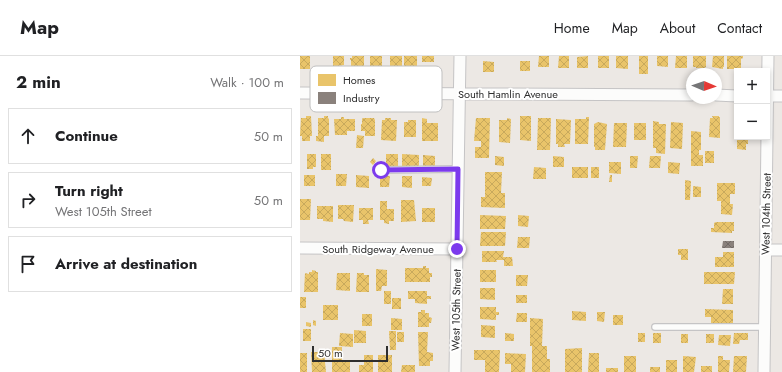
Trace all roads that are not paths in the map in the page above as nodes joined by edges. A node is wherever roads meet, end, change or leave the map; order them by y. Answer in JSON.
{"nodes":[{"id":1,"x":460,"y":56,"type":"edge"},
{"id":2,"x":768,"y":56,"type":"edge"},
{"id":3,"x":768,"y":68,"type":"edge"},
{"id":4,"x":300,"y":93,"type":"edge"},
{"id":5,"x":310,"y":93,"type":"edge"},
{"id":6,"x":442,"y":94,"type":"edge"},
{"id":7,"x":459,"y":94,"type":"junction"},
{"id":8,"x":686,"y":95,"type":"edge"},
{"id":9,"x":722,"y":95,"type":"edge"},
{"id":10,"x":734,"y":96,"type":"edge"},
{"id":11,"x":770,"y":96,"type":"edge"},
{"id":12,"x":782,"y":96,"type":"edge"},
{"id":13,"x":767,"y":104,"type":"edge"},
{"id":14,"x":458,"y":169,"type":"junction"},
{"id":15,"x":381,"y":170,"type":"dead end"},
{"id":16,"x":300,"y":248,"type":"edge"},
{"id":17,"x":457,"y":249,"type":"junction"},
{"id":18,"x":766,"y":250,"type":"junction"},
{"id":19,"x":782,"y":250,"type":"edge"},
{"id":20,"x":655,"y":327,"type":"dead end"},
{"id":21,"x":764,"y":327,"type":"junction"},
{"id":22,"x":455,"y":372,"type":"edge"},
{"id":23,"x":764,"y":372,"type":"edge"}],
"edges":[{"from":1,"to":7,"type":"street","name":"West 105th Street"},
{"from":2,"to":3,"type":"street","name":"West 104th Street"},
{"from":4,"to":5,"type":"street","name":"South Hamlin Avenue"},
{"from":6,"to":7,"type":"street","name":"South Hamlin Avenue"},
{"from":7,"to":8,"type":"street","name":"South Hamlin Avenue"},
{"from":7,"to":14,"type":"street","name":"West 105th Street"},
{"from":9,"to":10,"type":"street"},
{"from":11,"to":12,"type":"street"},
{"from":13,"to":18,"type":"street","name":"West 104th Street"},
{"from":14,"to":15,"type":"lane"},
{"from":14,"to":17,"type":"street","name":"West 105th Street"},
{"from":16,"to":17,"type":"street","name":"South Ridgeway Avenue"},
{"from":17,"to":22,"type":"street","name":"West 105th Street"},
{"from":18,"to":19,"type":"street"},
{"from":18,"to":21,"type":"street","name":"West 104th Street"},
{"from":20,"to":21,"type":"lane"},
{"from":21,"to":23,"type":"street","name":"West 104th Street"}]}
